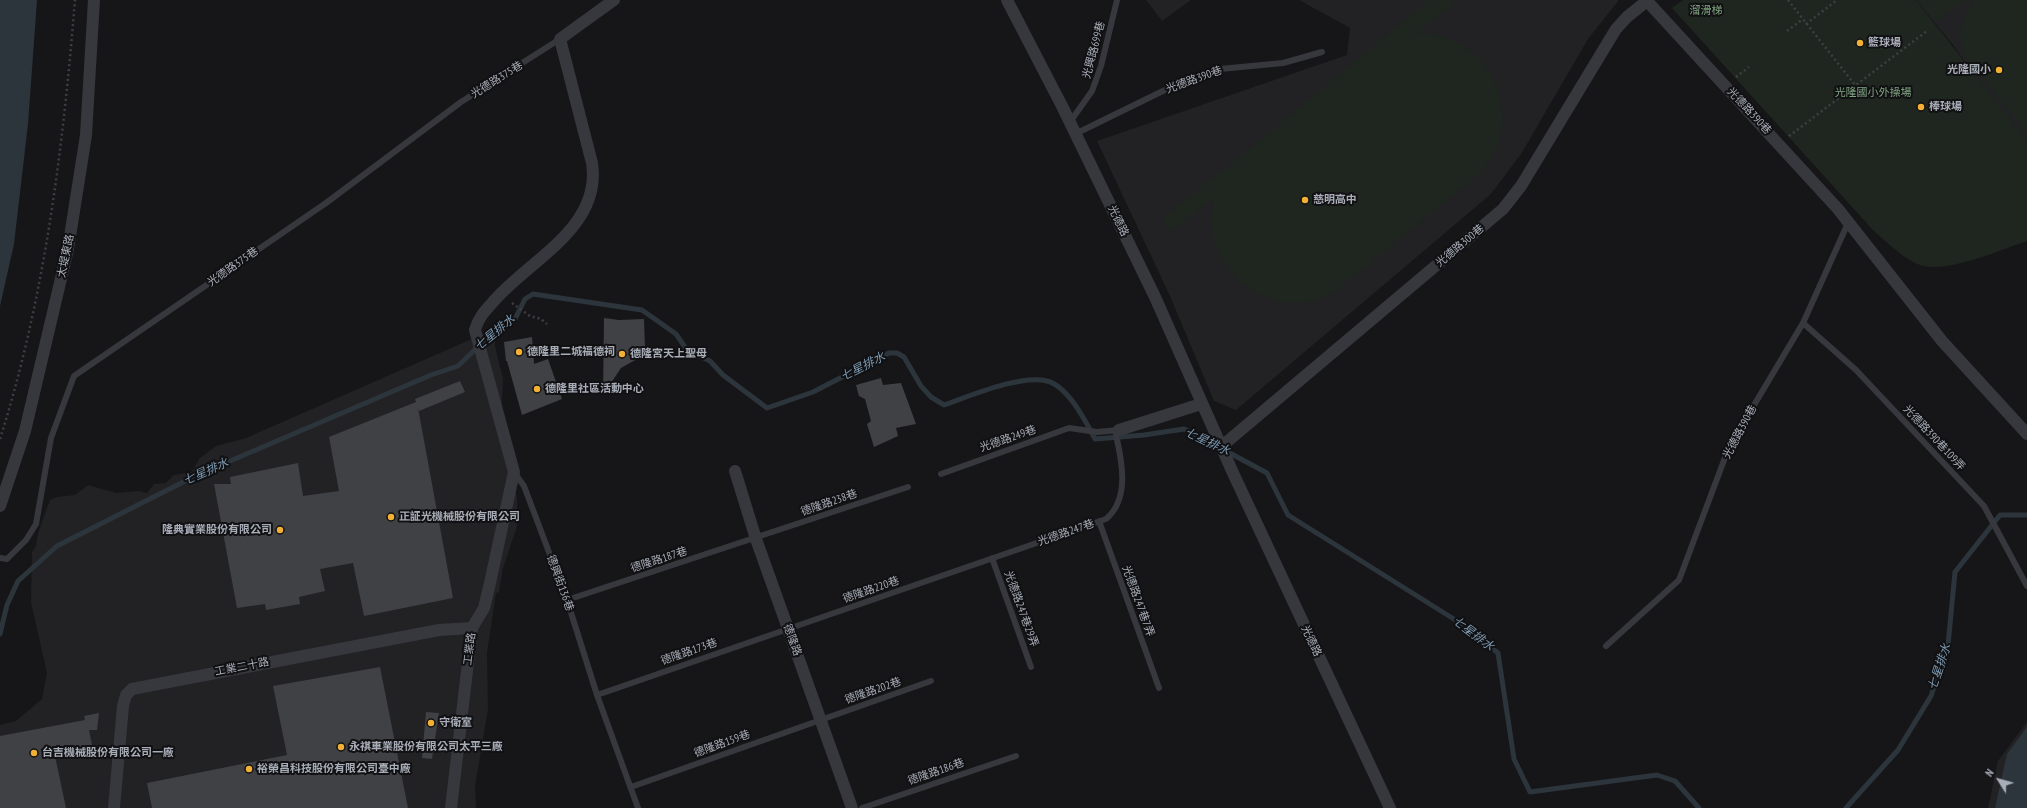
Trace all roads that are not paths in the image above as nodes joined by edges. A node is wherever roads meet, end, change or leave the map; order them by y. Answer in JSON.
{"nodes":[{"id":1,"x":94,"y":0,"type":"edge"},
{"id":2,"x":614,"y":0,"type":"edge"},
{"id":3,"x":1007,"y":0,"type":"edge"},
{"id":4,"x":1117,"y":0,"type":"edge"},
{"id":5,"x":1647,"y":1,"type":"edge"},
{"id":6,"x":560,"y":39,"type":"junction"},
{"id":7,"x":1322,"y":52,"type":"dead end"},
{"id":8,"x":1070,"y":122,"type":"junction"},
{"id":9,"x":1075,"y":134,"type":"junction"},
{"id":10,"x":1848,"y":223,"type":"junction"},
{"id":11,"x":1803,"y":323,"type":"junction"},
{"id":12,"x":1201,"y":404,"type":"junction"},
{"id":13,"x":1117,"y":432,"type":"junction"},
{"id":14,"x":2027,"y":434,"type":"edge"},
{"id":15,"x":1222,"y":446,"type":"junction"},
{"id":16,"x":734,"y":471,"type":"dead end"},
{"id":17,"x":514,"y":472,"type":"junction"},
{"id":18,"x":941,"y":474,"type":"dead end"},
{"id":19,"x":908,"y":487,"type":"dead end"},
{"id":20,"x":0,"y":506,"type":"edge"},
{"id":21,"x":1099,"y":521,"type":"junction"},
{"id":22,"x":756,"y":539,"type":"junction"},
{"id":23,"x":0,"y":558,"type":"edge"},
{"id":24,"x":992,"y":558,"type":"junction"},
{"id":25,"x":960,"y":570,"type":"joint"},
{"id":26,"x":2027,"y":586,"type":"edge"},
{"id":27,"x":567,"y":600,"type":"junction"},
{"id":28,"x":472,"y":628,"type":"junction"},
{"id":29,"x":788,"y":628,"type":"junction"},
{"id":30,"x":1606,"y":646,"type":"dead end"},
{"id":31,"x":1031,"y":667,"type":"dead end"},
{"id":32,"x":931,"y":681,"type":"dead end"},
{"id":33,"x":1159,"y":688,"type":"dead end"},
{"id":34,"x":597,"y":695,"type":"junction"},
{"id":35,"x":821,"y":719,"type":"junction"},
{"id":36,"x":1016,"y":756,"type":"dead end"},
{"id":37,"x":631,"y":787,"type":"junction"},
{"id":38,"x":114,"y":808,"type":"edge"},
{"id":39,"x":451,"y":808,"type":"edge"},
{"id":40,"x":638,"y":808,"type":"edge"},
{"id":41,"x":852,"y":808,"type":"edge"},
{"id":42,"x":862,"y":808,"type":"edge"},
{"id":43,"x":1390,"y":808,"type":"edge"}],
"edges":[{"from":1,"to":20,"type":"street","name":"太堤東路"},
{"from":2,"to":6,"type":"street","name":"光德路375巷"},
{"from":3,"to":8,"type":"street","name":"光德路"},
{"from":4,"to":8,"type":"lane","name":"光興路699巷"},
{"from":5,"to":10,"type":"street","name":"光德路390巷"},
{"from":5,"to":15,"type":"street","name":"光德路300巷"},
{"from":6,"to":17,"type":"street","name":"德興街136巷"},
{"from":6,"to":23,"type":"lane","name":"光德路375巷"},
{"from":7,"to":9,"type":"lane","name":"光德路390巷"},
{"from":8,"to":9,"type":"street","name":"光德路"},
{"from":9,"to":12,"type":"street","name":"光德路"},
{"from":10,"to":11,"type":"lane","name":"光德路390巷"},
{"from":10,"to":14,"type":"street","name":"光德路390巷"},
{"from":11,"to":26,"type":"lane","name":"光德路390巷109弄"},
{"from":11,"to":30,"type":"lane","name":"光德路390巷"},
{"from":12,"to":13,"type":"street"},
{"from":12,"to":15,"type":"street","name":"光德路"},
{"from":13,"to":18,"type":"lane","name":"光德路249巷"},
{"from":13,"to":21,"type":"lane","name":"光德路247巷"},
{"from":15,"to":43,"type":"street","name":"光德路"},
{"from":16,"to":22,"type":"street","name":"德隆路"},
{"from":17,"to":27,"type":"lane","name":"德興街136巷"},
{"from":17,"to":28,"type":"street","name":"工業路"},
{"from":19,"to":22,"type":"lane","name":"德隆路238巷"},
{"from":21,"to":24,"type":"lane","name":"光德路247巷"},
{"from":21,"to":33,"type":"lane","name":"光德路247巷7弄"},
{"from":22,"to":27,"type":"lane","name":"德隆路187巷"},
{"from":22,"to":29,"type":"street","name":"德隆路"},
{"from":24,"to":25,"type":"lane","name":"光德路247巷"},
{"from":24,"to":31,"type":"lane","name":"光德路247巷29弄"},
{"from":25,"to":29,"type":"lane","name":"德隆路220巷"},
{"from":27,"to":34,"type":"lane","name":"德興街136巷"},
{"from":28,"to":38,"type":"street","name":"工業二十路"},
{"from":28,"to":39,"type":"street","name":"工業路"},
{"from":29,"to":34,"type":"lane","name":"德隆路173巷"},
{"from":29,"to":35,"type":"street","name":"德隆路"},
{"from":32,"to":35,"type":"lane","name":"德隆路202巷"},
{"from":34,"to":37,"type":"lane","name":"德興街136巷"},
{"from":35,"to":37,"type":"lane","name":"德隆路159巷"},
{"from":35,"to":41,"type":"street","name":"德隆路"},
{"from":36,"to":42,"type":"lane","name":"德隆路186巷"},
{"from":37,"to":40,"type":"lane","name":"德興街136巷"}]}
